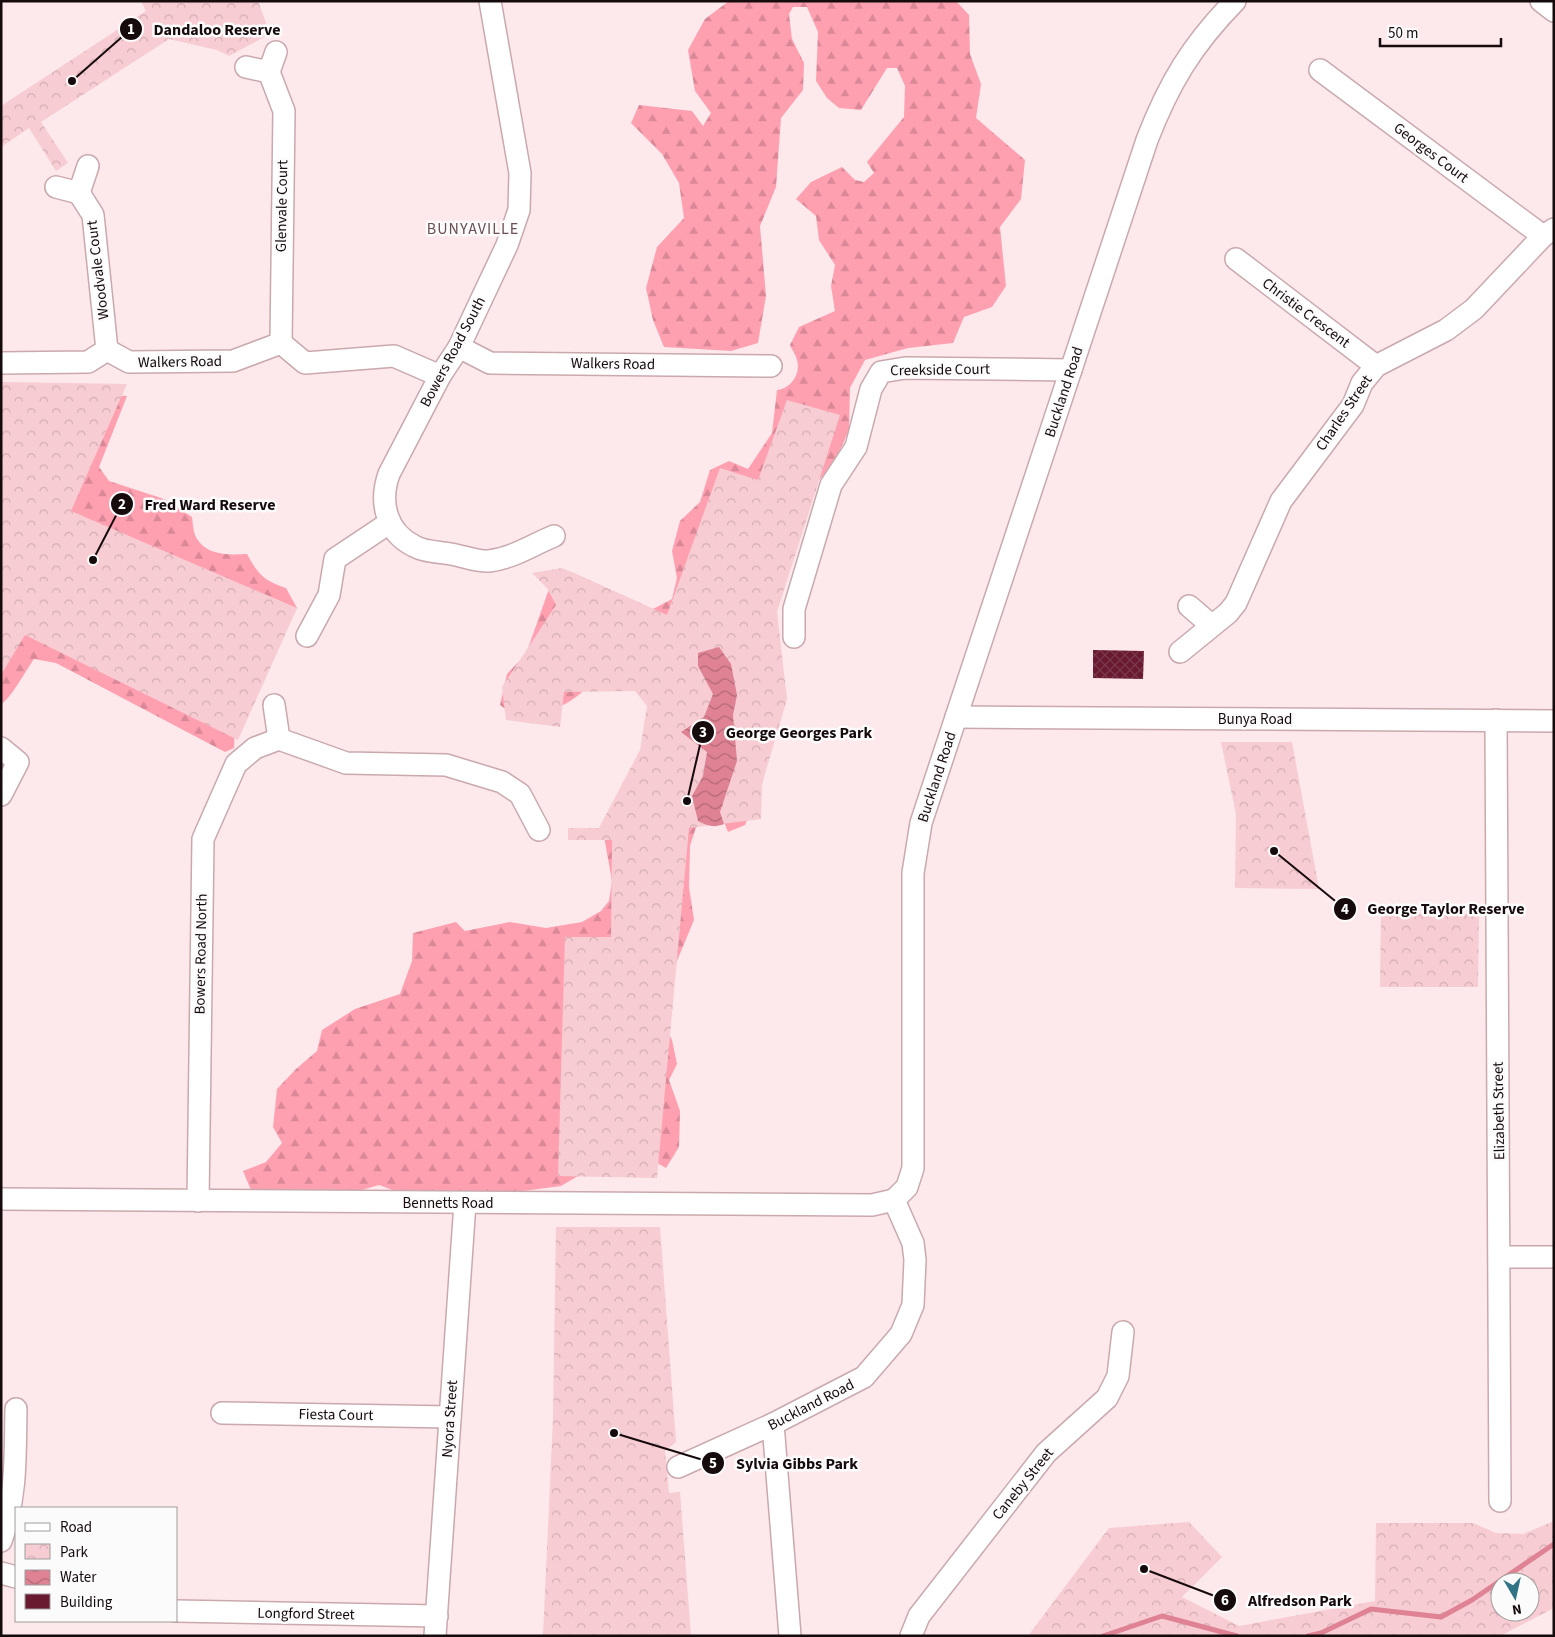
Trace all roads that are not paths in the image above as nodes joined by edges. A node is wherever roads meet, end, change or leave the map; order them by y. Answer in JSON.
{"nodes":[{"id":1,"x":490,"y":1,"type":"edge"},
{"id":2,"x":1235,"y":1,"type":"edge"},
{"id":3,"x":1541,"y":1,"type":"edge"},
{"id":4,"x":1554,"y":11,"type":"edge"},
{"id":5,"x":246,"y":67,"type":"dead end"},
{"id":6,"x":1320,"y":70,"type":"dead end"},
{"id":7,"x":88,"y":166,"type":"dead end"},
{"id":8,"x":56,"y":187,"type":"dead end"},
{"id":9,"x":79,"y":193,"type":"junction"},
{"id":10,"x":1548,"y":232,"type":"edge"},
{"id":11,"x":1236,"y":260,"type":"dead end"},
{"id":12,"x":280,"y":343,"type":"junction"},
{"id":13,"x":459,"y":348,"type":"junction"},
{"id":14,"x":107,"y":350,"type":"junction"},
{"id":15,"x":1,"y":363,"type":"edge"},
{"id":16,"x":771,"y":366,"type":"dead end"},
{"id":17,"x":1376,"y":366,"type":"junction"},
{"id":18,"x":1071,"y":370,"type":"junction"},
{"id":19,"x":440,"y":376,"type":"junction"},
{"id":20,"x":390,"y":524,"type":"junction"},
{"id":21,"x":554,"y":536,"type":"dead end"},
{"id":22,"x":1189,"y":606,"type":"dead end"},
{"id":23,"x":1210,"y":625,"type":"junction"},
{"id":24,"x":307,"y":636,"type":"dead end"},
{"id":25,"x":794,"y":637,"type":"dead end"},
{"id":26,"x":1180,"y":652,"type":"dead end"},
{"id":27,"x":274,"y":704,"type":"dead end"},
{"id":28,"x":956,"y":717,"type":"junction"},
{"id":29,"x":1496,"y":720,"type":"junction"},
{"id":30,"x":1554,"y":721,"type":"edge"},
{"id":31,"x":279,"y":739,"type":"junction"},
{"id":32,"x":1,"y":748,"type":"edge"},
{"id":33,"x":1,"y":795,"type":"edge"},
{"id":34,"x":539,"y":830,"type":"dead end"},
{"id":35,"x":1,"y":1199,"type":"edge"},
{"id":36,"x":894,"y":1200,"type":"junction"},
{"id":37,"x":198,"y":1201,"type":"junction"},
{"id":38,"x":465,"y":1202,"type":"junction"},
{"id":39,"x":1500,"y":1257,"type":"junction"},
{"id":40,"x":1554,"y":1257,"type":"edge"},
{"id":41,"x":1123,"y":1332,"type":"dead end"},
{"id":42,"x":16,"y":1409,"type":"dead end"},
{"id":43,"x":222,"y":1412,"type":"dead end"},
{"id":44,"x":450,"y":1418,"type":"junction"},
{"id":45,"x":773,"y":1424,"type":"junction"},
{"id":46,"x":678,"y":1467,"type":"dead end"},
{"id":47,"x":1500,"y":1501,"type":"dead end"},
{"id":48,"x":1,"y":1542,"type":"edge"},
{"id":49,"x":1,"y":1573,"type":"edge"},
{"id":50,"x":15,"y":1577,"type":"edge"},
{"id":51,"x":178,"y":1611,"type":"edge"},
{"id":52,"x":436,"y":1626,"type":"edge"},
{"id":53,"x":790,"y":1636,"type":"edge"},
{"id":54,"x":911,"y":1636,"type":"edge"}],
"edges":[{"from":1,"to":13,"type":"street","name":"Bowers Road South"},
{"from":2,"to":18,"type":"street","name":"Buckland Road"},
{"from":3,"to":4,"type":"street"},
{"from":5,"to":12,"type":"street","name":"Glenvale Court"},
{"from":6,"to":10,"type":"street","name":"Georges Court"},
{"from":7,"to":9,"type":"street"},
{"from":8,"to":9,"type":"street"},
{"from":9,"to":14,"type":"street","name":"Woodvale Court"},
{"from":10,"to":17,"type":"street","name":"Charles Street"},
{"from":11,"to":17,"type":"street","name":"Christie Crescent"},
{"from":12,"to":14,"type":"street","name":"Walkers Road"},
{"from":12,"to":19,"type":"street"},
{"from":13,"to":16,"type":"street","name":"Walkers Road"},
{"from":13,"to":19,"type":"street","name":"Bowers Road South"},
{"from":14,"to":15,"type":"street"},
{"from":17,"to":23,"type":"street","name":"Charles Street"},
{"from":18,"to":25,"type":"street","name":"Creekside Court"},
{"from":18,"to":28,"type":"street","name":"Buckland Road"},
{"from":19,"to":20,"type":"street","name":"Bowers Road South"},
{"from":20,"to":21,"type":"street"},
{"from":20,"to":24,"type":"street"},
{"from":22,"to":23,"type":"street"},
{"from":23,"to":26,"type":"street","name":"Charles Street"},
{"from":27,"to":31,"type":"street"},
{"from":28,"to":29,"type":"street","name":"Bunya Road"},
{"from":28,"to":36,"type":"street","name":"Buckland Road"},
{"from":29,"to":30,"type":"street","name":"Bunya Road"},
{"from":29,"to":39,"type":"street","name":"Elizabeth Street"},
{"from":31,"to":34,"type":"street"},
{"from":31,"to":37,"type":"street","name":"Bowers Road North"},
{"from":32,"to":33,"type":"street"},
{"from":35,"to":37,"type":"street","name":"Bennetts Road"},
{"from":36,"to":38,"type":"street","name":"Bennetts Road"},
{"from":36,"to":45,"type":"street","name":"Buckland Road"},
{"from":37,"to":38,"type":"street","name":"Bennetts Road"},
{"from":38,"to":44,"type":"street","name":"Nyora Street"},
{"from":39,"to":40,"type":"street"},
{"from":39,"to":47,"type":"street","name":"Elizabeth Street"},
{"from":41,"to":54,"type":"street","name":"Caneby Street"},
{"from":42,"to":48,"type":"street"},
{"from":43,"to":44,"type":"street","name":"Fiesta Court"},
{"from":44,"to":52,"type":"street","name":"Nyora Street"},
{"from":45,"to":46,"type":"street","name":"Buckland Road"},
{"from":45,"to":53,"type":"street"},
{"from":49,"to":50,"type":"street"},
{"from":51,"to":52,"type":"street","name":"Longford Street"}]}
